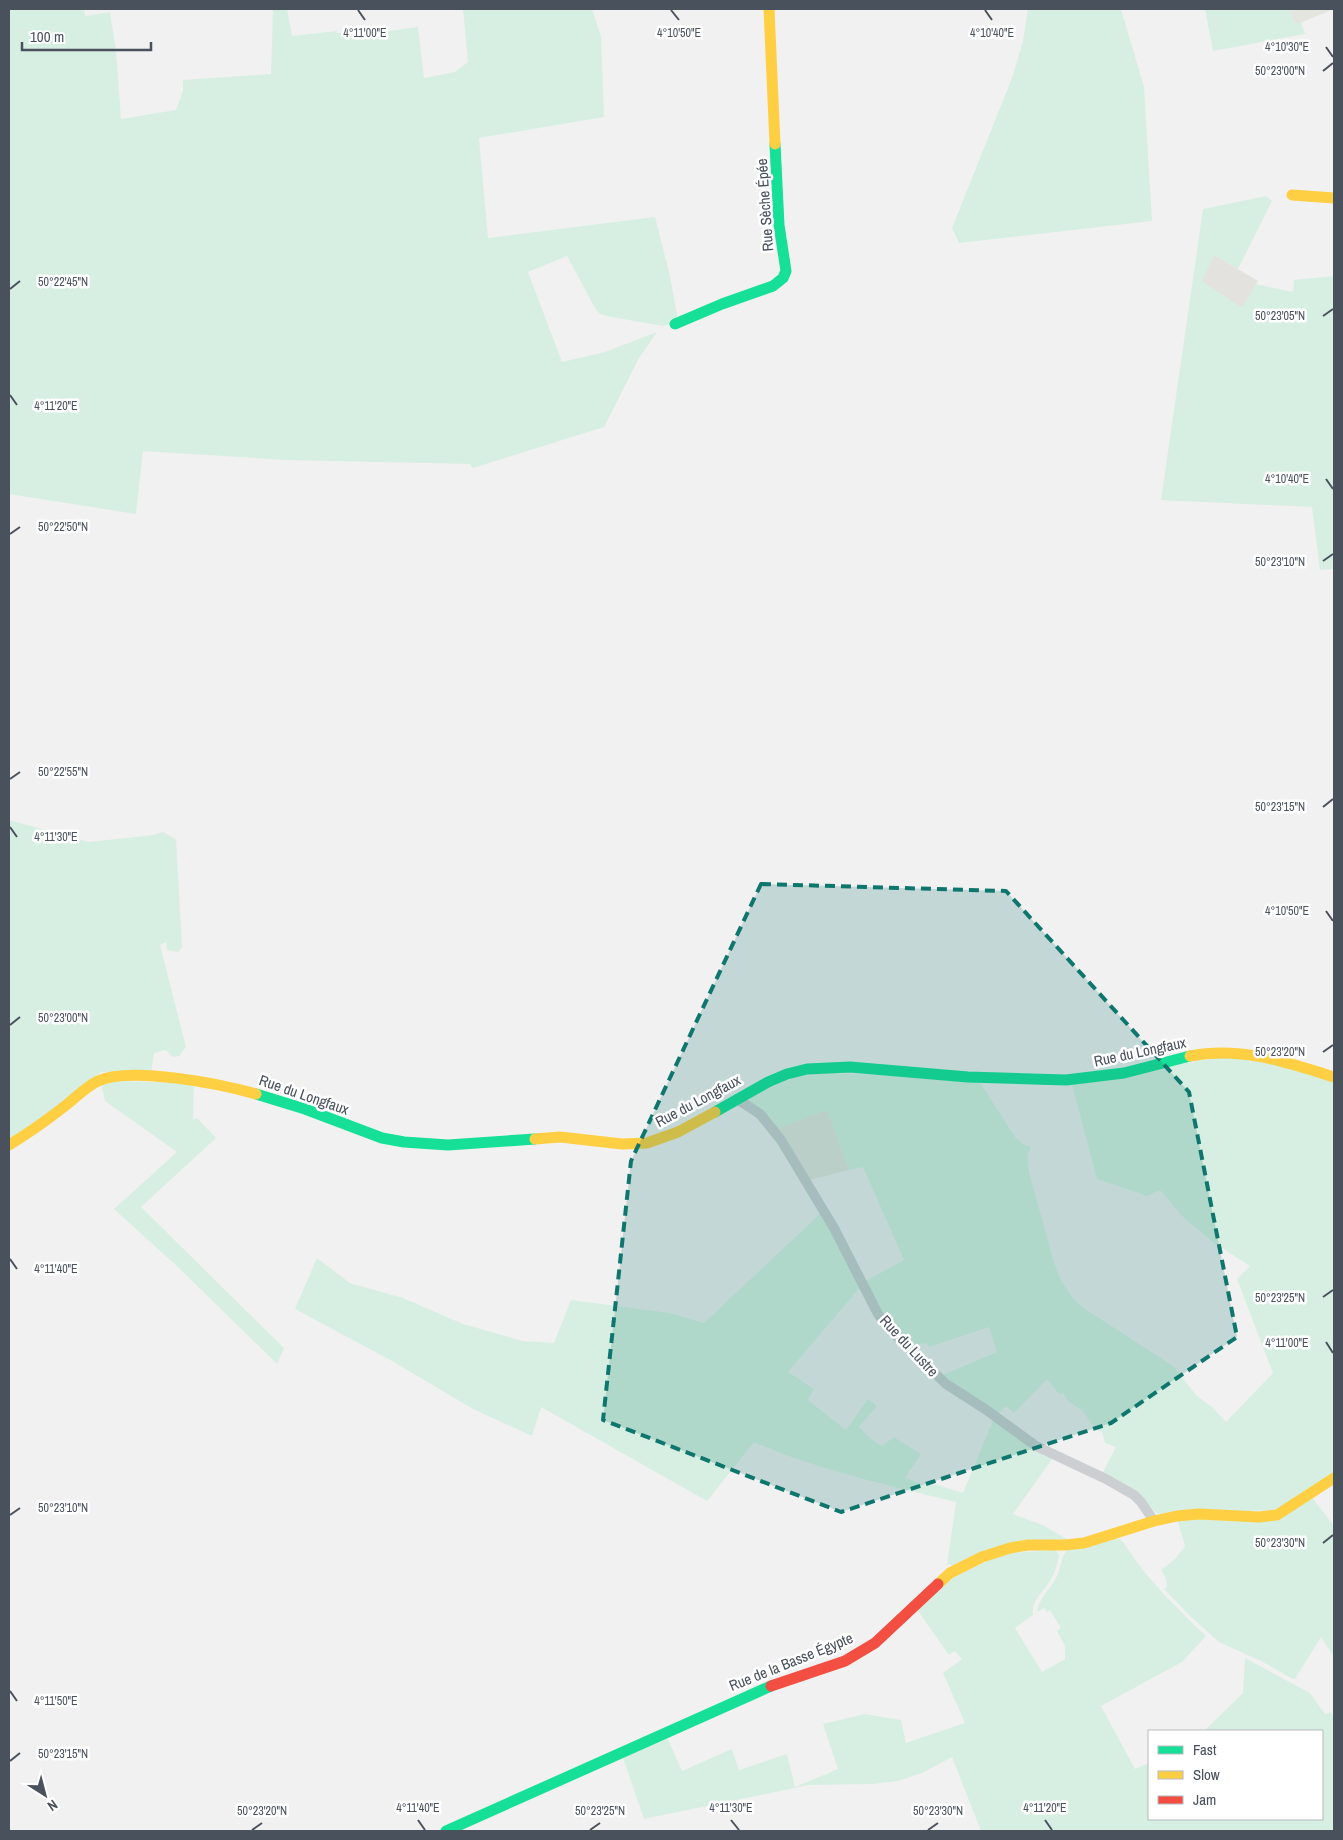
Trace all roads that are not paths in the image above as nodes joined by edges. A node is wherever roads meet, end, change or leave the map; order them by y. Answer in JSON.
{"nodes":[{"id":1,"x":769,"y":9,"type":"edge"},
{"id":2,"x":1292,"y":195,"type":"dead end"},
{"id":3,"x":1334,"y":198,"type":"edge"},
{"id":4,"x":674,"y":324,"type":"dead end"},
{"id":5,"x":1334,"y":1077,"type":"edge"},
{"id":6,"x":737,"y":1099,"type":"junction"},
{"id":7,"x":9,"y":1144,"type":"edge"},
{"id":8,"x":1334,"y":1478,"type":"edge"},
{"id":9,"x":1154,"y":1521,"type":"junction"},
{"id":10,"x":446,"y":1831,"type":"edge"}],
"edges":[{"from":1,"to":4,"type":"street","name":"Rue Sèche Épée"},
{"from":2,"to":3,"type":"street"},
{"from":5,"to":6,"type":"street","name":"Rue du Longfaux"},
{"from":6,"to":7,"type":"street","name":"Rue du Longfaux"},
{"from":6,"to":9,"type":"street","name":"Rue du Lustre"},
{"from":8,"to":9,"type":"street","name":"Rue de la Basse Égypte"},
{"from":9,"to":10,"type":"street","name":"Rue de la Basse Égypte"}]}
